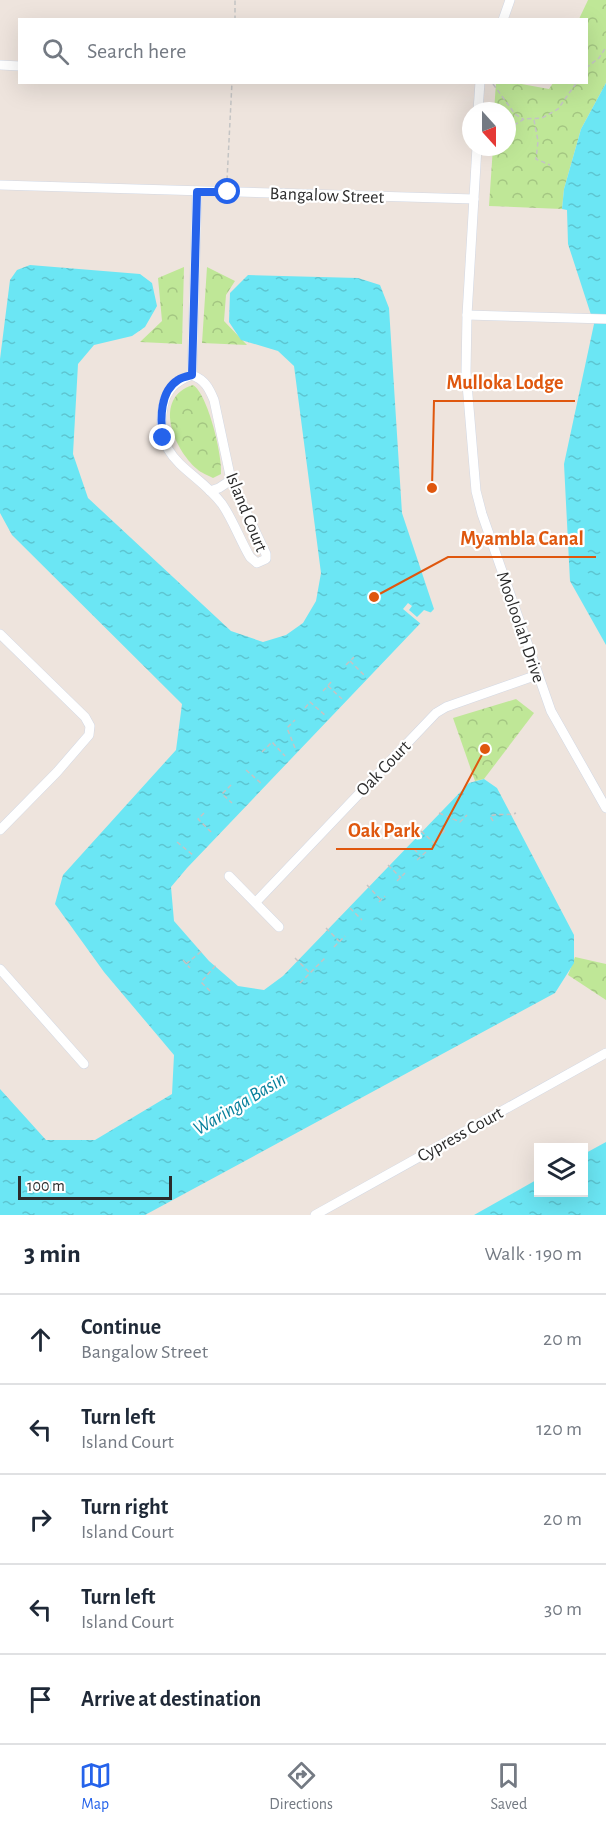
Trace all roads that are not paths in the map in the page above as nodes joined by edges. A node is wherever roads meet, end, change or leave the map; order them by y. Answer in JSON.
{"nodes":[{"id":1,"x":510,"y":0,"type":"edge"},
{"id":2,"x":504,"y":18,"type":"edge"},
{"id":3,"x":0,"y":65,"type":"edge"},
{"id":4,"x":18,"y":66,"type":"edge"},
{"id":5,"x":480,"y":84,"type":"edge"},
{"id":6,"x":479,"y":102,"type":"edge"},
{"id":7,"x":476,"y":156,"type":"edge"},
{"id":8,"x":0,"y":185,"type":"edge"},
{"id":9,"x":197,"y":192,"type":"junction"},
{"id":10,"x":474,"y":200,"type":"junction"},
{"id":11,"x":467,"y":315,"type":"junction"},
{"id":12,"x":606,"y":319,"type":"edge"},
{"id":13,"x":192,"y":375,"type":"junction"},
{"id":14,"x":231,"y":480,"type":"junction"},
{"id":15,"x":210,"y":491,"type":"junction"},
{"id":16,"x":0,"y":634,"type":"edge"},
{"id":17,"x":537,"y":675,"type":"junction"},
{"id":18,"x":606,"y":808,"type":"edge"},
{"id":19,"x":0,"y":830,"type":"edge"},
{"id":20,"x":229,"y":876,"type":"dead end"},
{"id":21,"x":256,"y":902,"type":"junction"},
{"id":22,"x":279,"y":927,"type":"dead end"},
{"id":23,"x":0,"y":969,"type":"edge"},
{"id":24,"x":606,"y":1053,"type":"edge"},
{"id":25,"x":84,"y":1064,"type":"dead end"},
{"id":26,"x":315,"y":1215,"type":"edge"}],
"edges":[{"from":1,"to":2,"type":"street"},
{"from":3,"to":4,"type":"street"},
{"from":5,"to":6,"type":"street"},
{"from":7,"to":10,"type":"street","name":"Mooloolah Drive"},
{"from":8,"to":9,"type":"street","name":"Bangalow Street"},
{"from":9,"to":10,"type":"street","name":"Bangalow Street"},
{"from":9,"to":13,"type":"street"},
{"from":10,"to":11,"type":"street","name":"Mooloolah Drive"},
{"from":11,"to":12,"type":"street"},
{"from":11,"to":17,"type":"street","name":"Mooloolah Drive"},
{"from":13,"to":14,"type":"street","name":"Island Court"},
{"from":13,"to":15,"type":"street","name":"Island Court"},
{"from":14,"to":15,"type":"street"},
{"from":14,"to":15,"type":"street","name":"Island Court"},
{"from":16,"to":19,"type":"street"},
{"from":17,"to":18,"type":"street","name":"Mooloolah Drive"},
{"from":17,"to":21,"type":"street","name":"Oak Court"},
{"from":20,"to":21,"type":"street"},
{"from":21,"to":22,"type":"street"},
{"from":23,"to":25,"type":"street"},
{"from":24,"to":26,"type":"street","name":"Cypress Court"}]}
